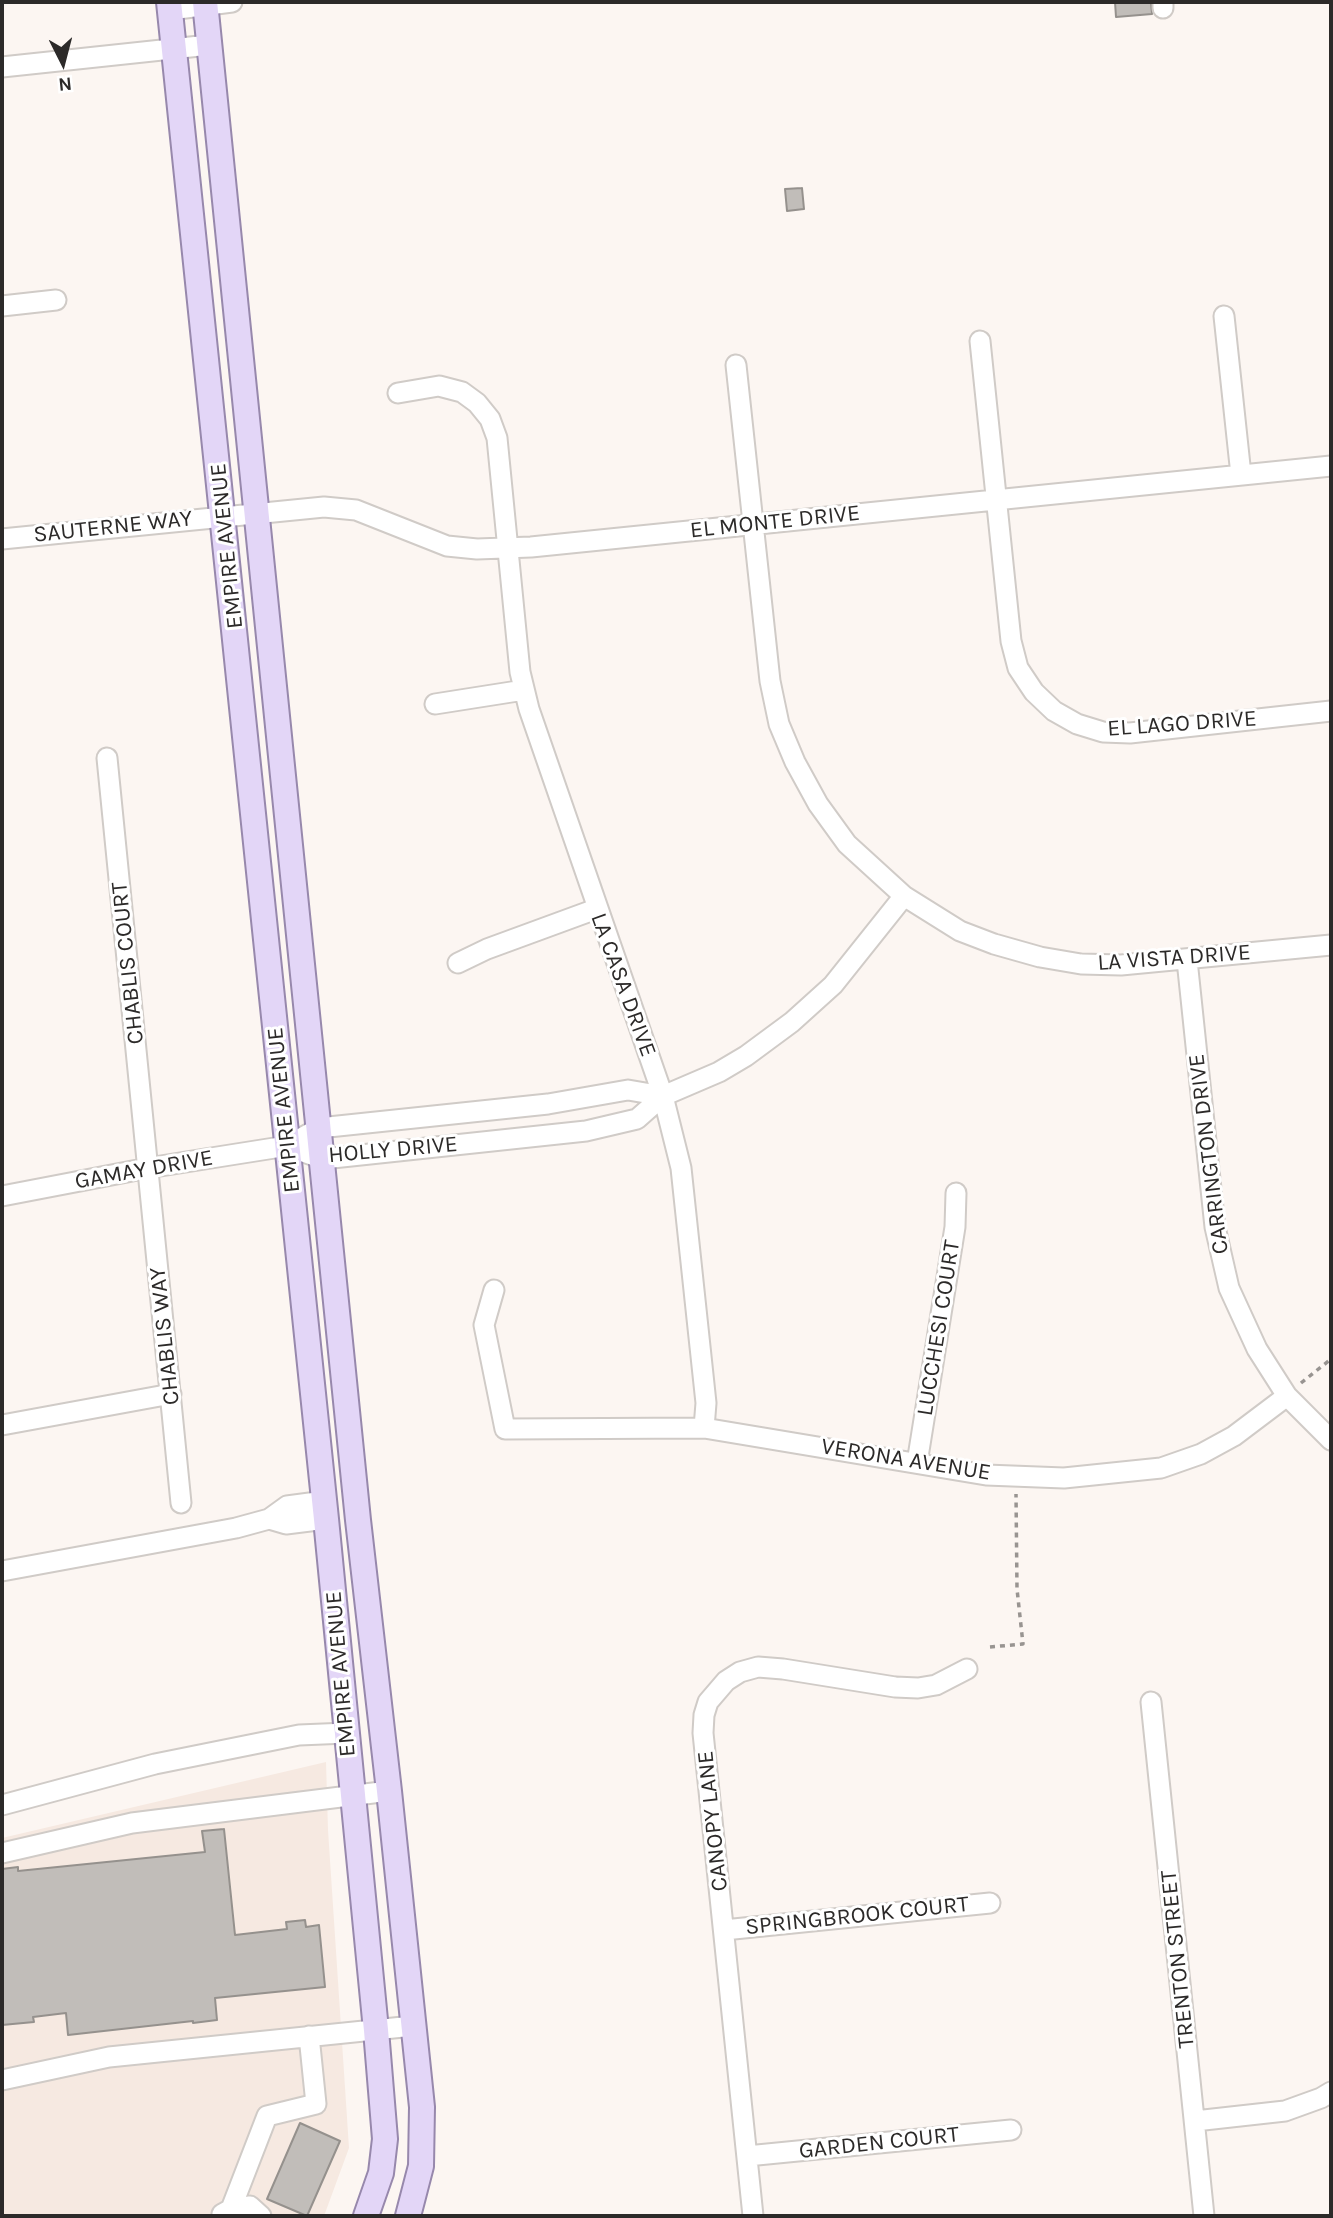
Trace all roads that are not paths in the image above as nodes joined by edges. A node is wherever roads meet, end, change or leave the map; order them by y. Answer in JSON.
{"nodes":[{"id":1,"x":232,"y":2,"type":"edge"},
{"id":2,"x":205,"y":4,"type":"edge"},
{"id":3,"x":170,"y":6,"type":"edge"},
{"id":4,"x":209,"y":46,"type":"junction"},
{"id":5,"x":174,"y":48,"type":"junction"},
{"id":6,"x":2,"y":67,"type":"edge"},
{"id":7,"x":56,"y":300,"type":"dead end"},
{"id":8,"x":2,"y":306,"type":"edge"},
{"id":9,"x":1224,"y":316,"type":"dead end"},
{"id":10,"x":980,"y":341,"type":"dead end"},
{"id":11,"x":736,"y":365,"type":"dead end"},
{"id":12,"x":398,"y":393,"type":"dead end"},
{"id":13,"x":1331,"y":466,"type":"edge"},
{"id":14,"x":1241,"y":475,"type":"junction"},
{"id":15,"x":997,"y":499,"type":"junction"},
{"id":16,"x":258,"y":512,"type":"junction"},
{"id":17,"x":224,"y":516,"type":"junction"},
{"id":18,"x":753,"y":524,"type":"junction"},
{"id":19,"x":2,"y":539,"type":"edge"},
{"id":20,"x":509,"y":548,"type":"junction"},
{"id":21,"x":524,"y":690,"type":"junction"},
{"id":22,"x":435,"y":704,"type":"dead end"},
{"id":23,"x":1331,"y":711,"type":"edge"},
{"id":24,"x":107,"y":758,"type":"dead end"},
{"id":25,"x":904,"y":896,"type":"junction"},
{"id":26,"x":596,"y":909,"type":"junction"},
{"id":27,"x":1331,"y":944,"type":"edge"},
{"id":28,"x":1186,"y":960,"type":"junction"},
{"id":29,"x":458,"y":963,"type":"dead end"},
{"id":30,"x":663,"y":1096,"type":"junction"},
{"id":31,"x":319,"y":1128,"type":"junction"},
{"id":32,"x":288,"y":1146,"type":"junction"},
{"id":33,"x":323,"y":1159,"type":"junction"},
{"id":34,"x":148,"y":1168,"type":"junction"},
{"id":35,"x":956,"y":1193,"type":"dead end"},
{"id":36,"x":2,"y":1196,"type":"edge"},
{"id":37,"x":494,"y":1290,"type":"dead end"},
{"id":38,"x":171,"y":1394,"type":"junction"},
{"id":39,"x":1287,"y":1396,"type":"junction"},
{"id":40,"x":2,"y":1425,"type":"edge"},
{"id":41,"x":704,"y":1428,"type":"junction"},
{"id":42,"x":1331,"y":1440,"type":"edge"},
{"id":43,"x":917,"y":1463,"type":"junction"},
{"id":44,"x":181,"y":1503,"type":"dead end"},
{"id":45,"x":326,"y":1510,"type":"junction"},
{"id":46,"x":2,"y":1571,"type":"edge"},
{"id":47,"x":370,"y":1623,"type":"junction"},
{"id":48,"x":967,"y":1669,"type":"dead end"},
{"id":49,"x":1151,"y":1702,"type":"dead end"},
{"id":50,"x":347,"y":1732,"type":"junction"},
{"id":51,"x":389,"y":1791,"type":"junction"},
{"id":52,"x":353,"y":1795,"type":"junction"},
{"id":53,"x":2,"y":1805,"type":"edge"},
{"id":54,"x":2,"y":1853,"type":"edge"},
{"id":55,"x":990,"y":1903,"type":"dead end"},
{"id":56,"x":724,"y":1930,"type":"junction"},
{"id":57,"x":413,"y":2026,"type":"junction"},
{"id":58,"x":376,"y":2030,"type":"junction"},
{"id":59,"x":309,"y":2036,"type":"junction"},
{"id":60,"x":2,"y":2080,"type":"edge"},
{"id":61,"x":1331,"y":2092,"type":"edge"},
{"id":62,"x":1195,"y":2121,"type":"junction"},
{"id":63,"x":1011,"y":2130,"type":"dead end"},
{"id":64,"x":747,"y":2156,"type":"junction"},
{"id":65,"x":227,"y":2214,"type":"edge"},
{"id":66,"x":261,"y":2216,"type":"edge"},
{"id":67,"x":366,"y":2216,"type":"edge"},
{"id":68,"x":408,"y":2216,"type":"edge"},
{"id":69,"x":753,"y":2216,"type":"edge"},
{"id":70,"x":1204,"y":2216,"type":"edge"}],
"edges":[{"from":1,"to":2,"type":"street"},
{"from":2,"to":3,"type":"street"},
{"from":2,"to":4,"type":"main road","name":"EMPIRE AVENUE"},
{"from":3,"to":5,"type":"main road","name":"EMPIRE AVENUE"},
{"from":4,"to":5,"type":"street"},
{"from":4,"to":16,"type":"main road","name":"EMPIRE AVENUE"},
{"from":5,"to":6,"type":"street"},
{"from":5,"to":17,"type":"main road","name":"EMPIRE AVENUE"},
{"from":7,"to":8,"type":"street"},
{"from":9,"to":14,"type":"street"},
{"from":10,"to":15,"type":"street","name":"EL LAGO DRIVE"},
{"from":11,"to":18,"type":"street","name":"LA VISTA DRIVE"},
{"from":12,"to":20,"type":"street","name":"LA CASA DRIVE"},
{"from":13,"to":14,"type":"street","name":"EL MONTE DRIVE"},
{"from":14,"to":15,"type":"street","name":"EL MONTE DRIVE"},
{"from":15,"to":18,"type":"street","name":"EL MONTE DRIVE"},
{"from":15,"to":23,"type":"street","name":"EL LAGO DRIVE"},
{"from":16,"to":17,"type":"street","name":"EL MONTE DRIVE"},
{"from":16,"to":20,"type":"street","name":"EL MONTE DRIVE"},
{"from":16,"to":31,"type":"main road","name":"EMPIRE AVENUE"},
{"from":17,"to":19,"type":"street","name":"SAUTERNE WAY"},
{"from":17,"to":32,"type":"main road","name":"EMPIRE AVENUE"},
{"from":18,"to":20,"type":"street","name":"EL MONTE DRIVE"},
{"from":18,"to":25,"type":"street","name":"LA VISTA DRIVE"},
{"from":20,"to":21,"type":"street","name":"LA CASA DRIVE"},
{"from":21,"to":22,"type":"street"},
{"from":21,"to":26,"type":"street","name":"LA CASA DRIVE"},
{"from":24,"to":34,"type":"street","name":"CHABLIS COURT"},
{"from":25,"to":28,"type":"street","name":"LA VISTA DRIVE"},
{"from":25,"to":30,"type":"street","name":"HOLLY DRIVE"},
{"from":26,"to":29,"type":"street"},
{"from":26,"to":30,"type":"street","name":"LA CASA DRIVE"},
{"from":27,"to":28,"type":"street","name":"LA VISTA DRIVE"},
{"from":28,"to":39,"type":"street","name":"CARRINGTON DRIVE"},
{"from":30,"to":31,"type":"street","name":"HOLLY DRIVE"},
{"from":30,"to":33,"type":"street","name":"HOLLY DRIVE"},
{"from":30,"to":41,"type":"street","name":"LA CASA DRIVE"},
{"from":31,"to":32,"type":"street","name":"HOLLY DRIVE"},
{"from":31,"to":33,"type":"main road","name":"EMPIRE AVENUE"},
{"from":32,"to":33,"type":"street","name":"HOLLY DRIVE"},
{"from":32,"to":34,"type":"street","name":"GAMAY DRIVE"},
{"from":32,"to":45,"type":"main road","name":"EMPIRE AVENUE"},
{"from":33,"to":47,"type":"main road","name":"EMPIRE AVENUE"},
{"from":34,"to":36,"type":"street","name":"GAMAY DRIVE"},
{"from":34,"to":38,"type":"street","name":"CHABLIS WAY"},
{"from":35,"to":43,"type":"street","name":"LUCCHESI COURT"},
{"from":37,"to":41,"type":"street","name":"VERONA AVENUE"},
{"from":38,"to":40,"type":"street"},
{"from":38,"to":44,"type":"street","name":"CHABLIS WAY"},
{"from":39,"to":42,"type":"street","name":"CARRINGTON DRIVE"},
{"from":39,"to":43,"type":"street","name":"VERONA AVENUE"},
{"from":41,"to":43,"type":"street","name":"VERONA AVENUE"},
{"from":45,"to":46,"type":"street"},
{"from":45,"to":47,"type":"main road"},
{"from":45,"to":50,"type":"main road","name":"EMPIRE AVENUE"},
{"from":47,"to":51,"type":"main road","name":"EMPIRE AVENUE"},
{"from":48,"to":56,"type":"street","name":"CANOPY LANE"},
{"from":49,"to":62,"type":"street","name":"TRENTON STREET"},
{"from":50,"to":52,"type":"main road","name":"EMPIRE AVENUE"},
{"from":50,"to":53,"type":"street"},
{"from":51,"to":52,"type":"street"},
{"from":51,"to":57,"type":"main road","name":"EMPIRE AVENUE"},
{"from":52,"to":54,"type":"street"},
{"from":52,"to":58,"type":"main road","name":"EMPIRE AVENUE"},
{"from":55,"to":56,"type":"street","name":"SPRINGBROOK COURT"},
{"from":56,"to":64,"type":"street","name":"CANOPY LANE"},
{"from":57,"to":58,"type":"street"},
{"from":57,"to":68,"type":"main road","name":"EMPIRE AVENUE"},
{"from":58,"to":59,"type":"street"},
{"from":58,"to":67,"type":"main road","name":"EMPIRE AVENUE"},
{"from":59,"to":60,"type":"street"},
{"from":59,"to":65,"type":"street"},
{"from":61,"to":62,"type":"street"},
{"from":62,"to":70,"type":"street","name":"TRENTON STREET"},
{"from":63,"to":64,"type":"street","name":"GARDEN COURT"},
{"from":64,"to":69,"type":"street","name":"CANOPY LANE"},
{"from":65,"to":66,"type":"street"}]}
